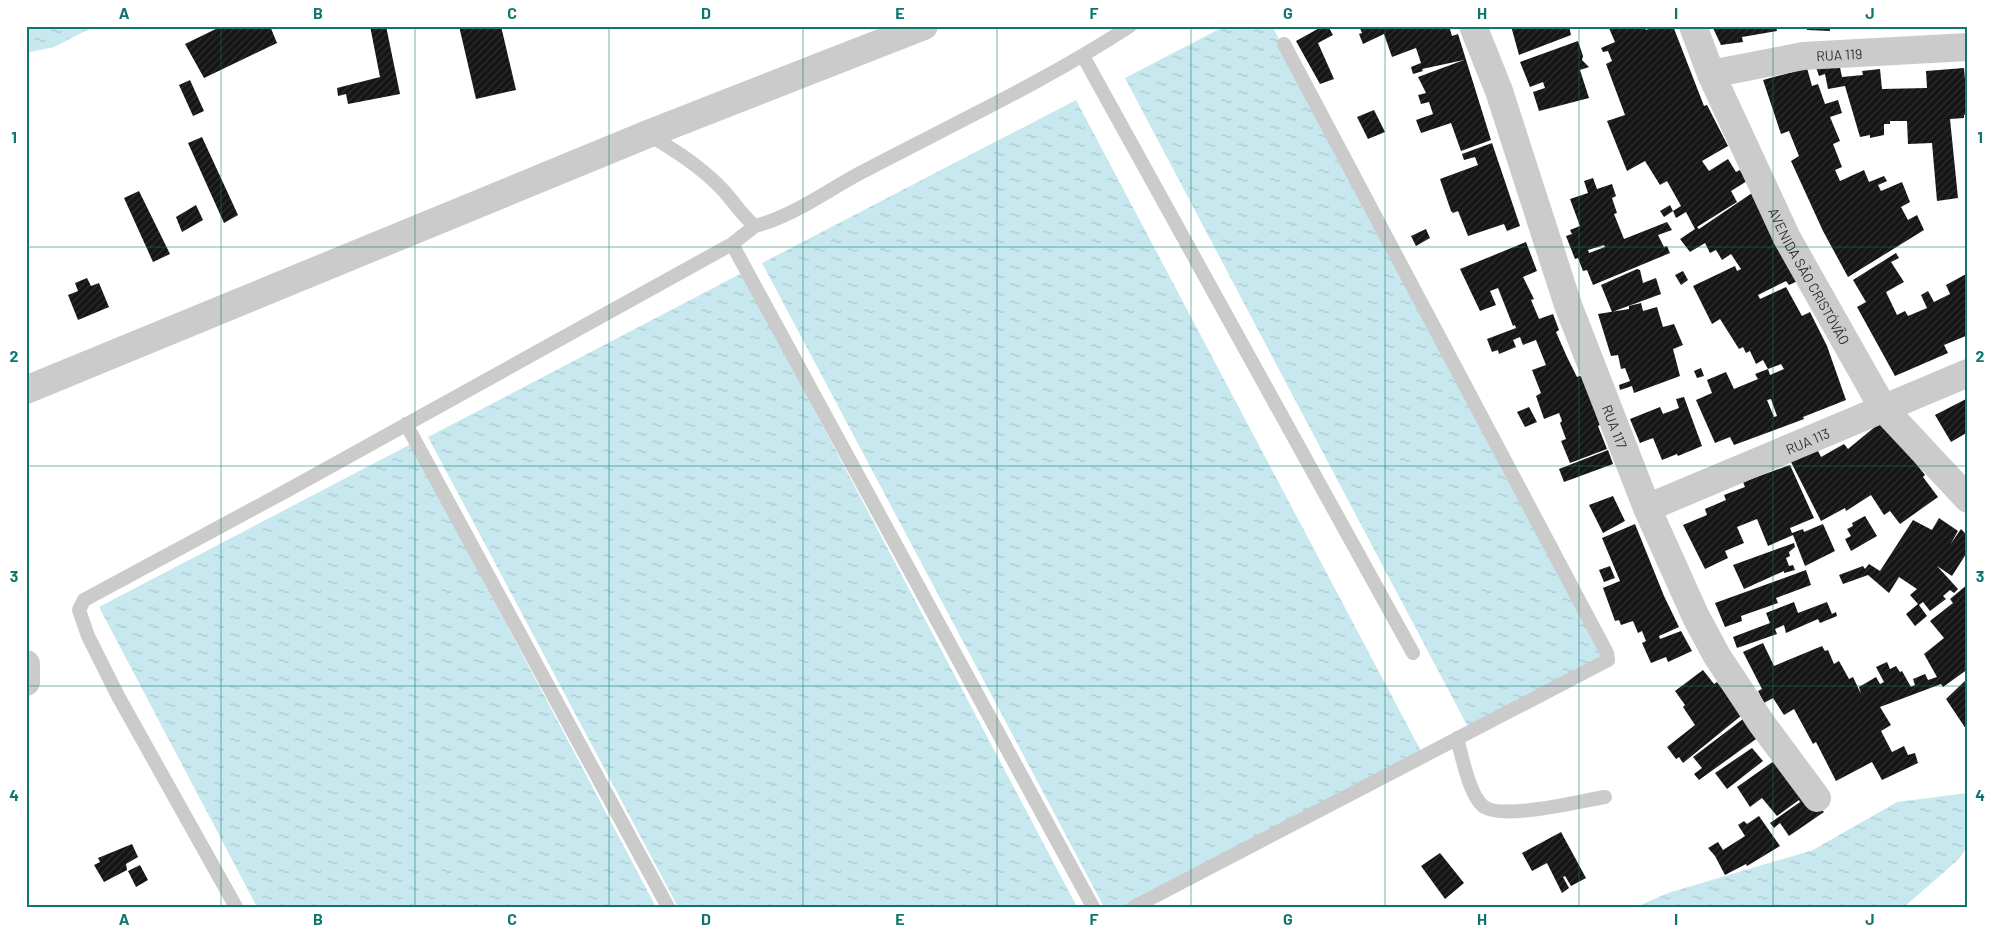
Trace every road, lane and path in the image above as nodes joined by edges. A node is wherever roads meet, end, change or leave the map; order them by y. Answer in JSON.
{"nodes":[{"id":1,"x":924,"y":26,"type":"edge"},
{"id":2,"x":1130,"y":26,"type":"edge"},
{"id":3,"x":1473,"y":26,"type":"edge"},
{"id":4,"x":1693,"y":26,"type":"edge"},
{"id":5,"x":872,"y":34,"type":"edge"},
{"id":6,"x":1284,"y":44,"type":"dead end"},
{"id":7,"x":1968,"y":47,"type":"edge"},
{"id":8,"x":1083,"y":56,"type":"junction"},
{"id":9,"x":1711,"y":74,"type":"junction"},
{"id":10,"x":648,"y":134,"type":"junction"},
{"id":11,"x":755,"y":226,"type":"junction"},
{"id":12,"x":732,"y":244,"type":"junction"},
{"id":13,"x":1968,"y":373,"type":"edge"},
{"id":14,"x":26,"y":390,"type":"edge"},
{"id":15,"x":1883,"y":408,"type":"junction"},
{"id":16,"x":406,"y":424,"type":"junction"},
{"id":17,"x":1968,"y":499,"type":"edge"},
{"id":18,"x":1648,"y":508,"type":"junction"},
{"id":19,"x":1413,"y":653,"type":"dead end"},
{"id":20,"x":26,"y":664,"type":"edge"},
{"id":21,"x":26,"y":682,"type":"edge"},
{"id":22,"x":1458,"y":738,"type":"junction"},
{"id":23,"x":1605,"y":797,"type":"dead end"},
{"id":24,"x":1817,"y":798,"type":"dead end"},
{"id":25,"x":236,"y":907,"type":"edge"},
{"id":26,"x":668,"y":907,"type":"edge"},
{"id":27,"x":1093,"y":907,"type":"edge"},
{"id":28,"x":1134,"y":907,"type":"edge"}],
"edges":[{"from":1,"to":5,"type":"street"},
{"from":2,"to":8,"type":"lane"},
{"from":3,"to":18,"type":"street","name":"RUA 117"},
{"from":4,"to":9,"type":"street","name":"AVENIDA SÃO CRISTÓVÃO"},
{"from":5,"to":10,"type":"street"},
{"from":6,"to":22,"type":"lane"},
{"from":7,"to":9,"type":"street","name":"RUA 119"},
{"from":8,"to":11,"type":"lane"},
{"from":8,"to":19,"type":"lane"},
{"from":9,"to":15,"type":"street","name":"AVENIDA SÃO CRISTÓVÃO"},
{"from":10,"to":11,"type":"lane"},
{"from":10,"to":14,"type":"street"},
{"from":11,"to":12,"type":"lane"},
{"from":12,"to":16,"type":"lane"},
{"from":12,"to":27,"type":"lane"},
{"from":13,"to":15,"type":"street","name":"RUA 113"},
{"from":15,"to":17,"type":"street","name":"AVENIDA SÃO CRISTÓVÃO"},
{"from":15,"to":18,"type":"street","name":"RUA 113"},
{"from":16,"to":25,"type":"lane"},
{"from":16,"to":26,"type":"lane"},
{"from":18,"to":24,"type":"street","name":"RUA 117"},
{"from":20,"to":21,"type":"street"},
{"from":22,"to":23,"type":"lane"},
{"from":22,"to":28,"type":"lane"}]}
